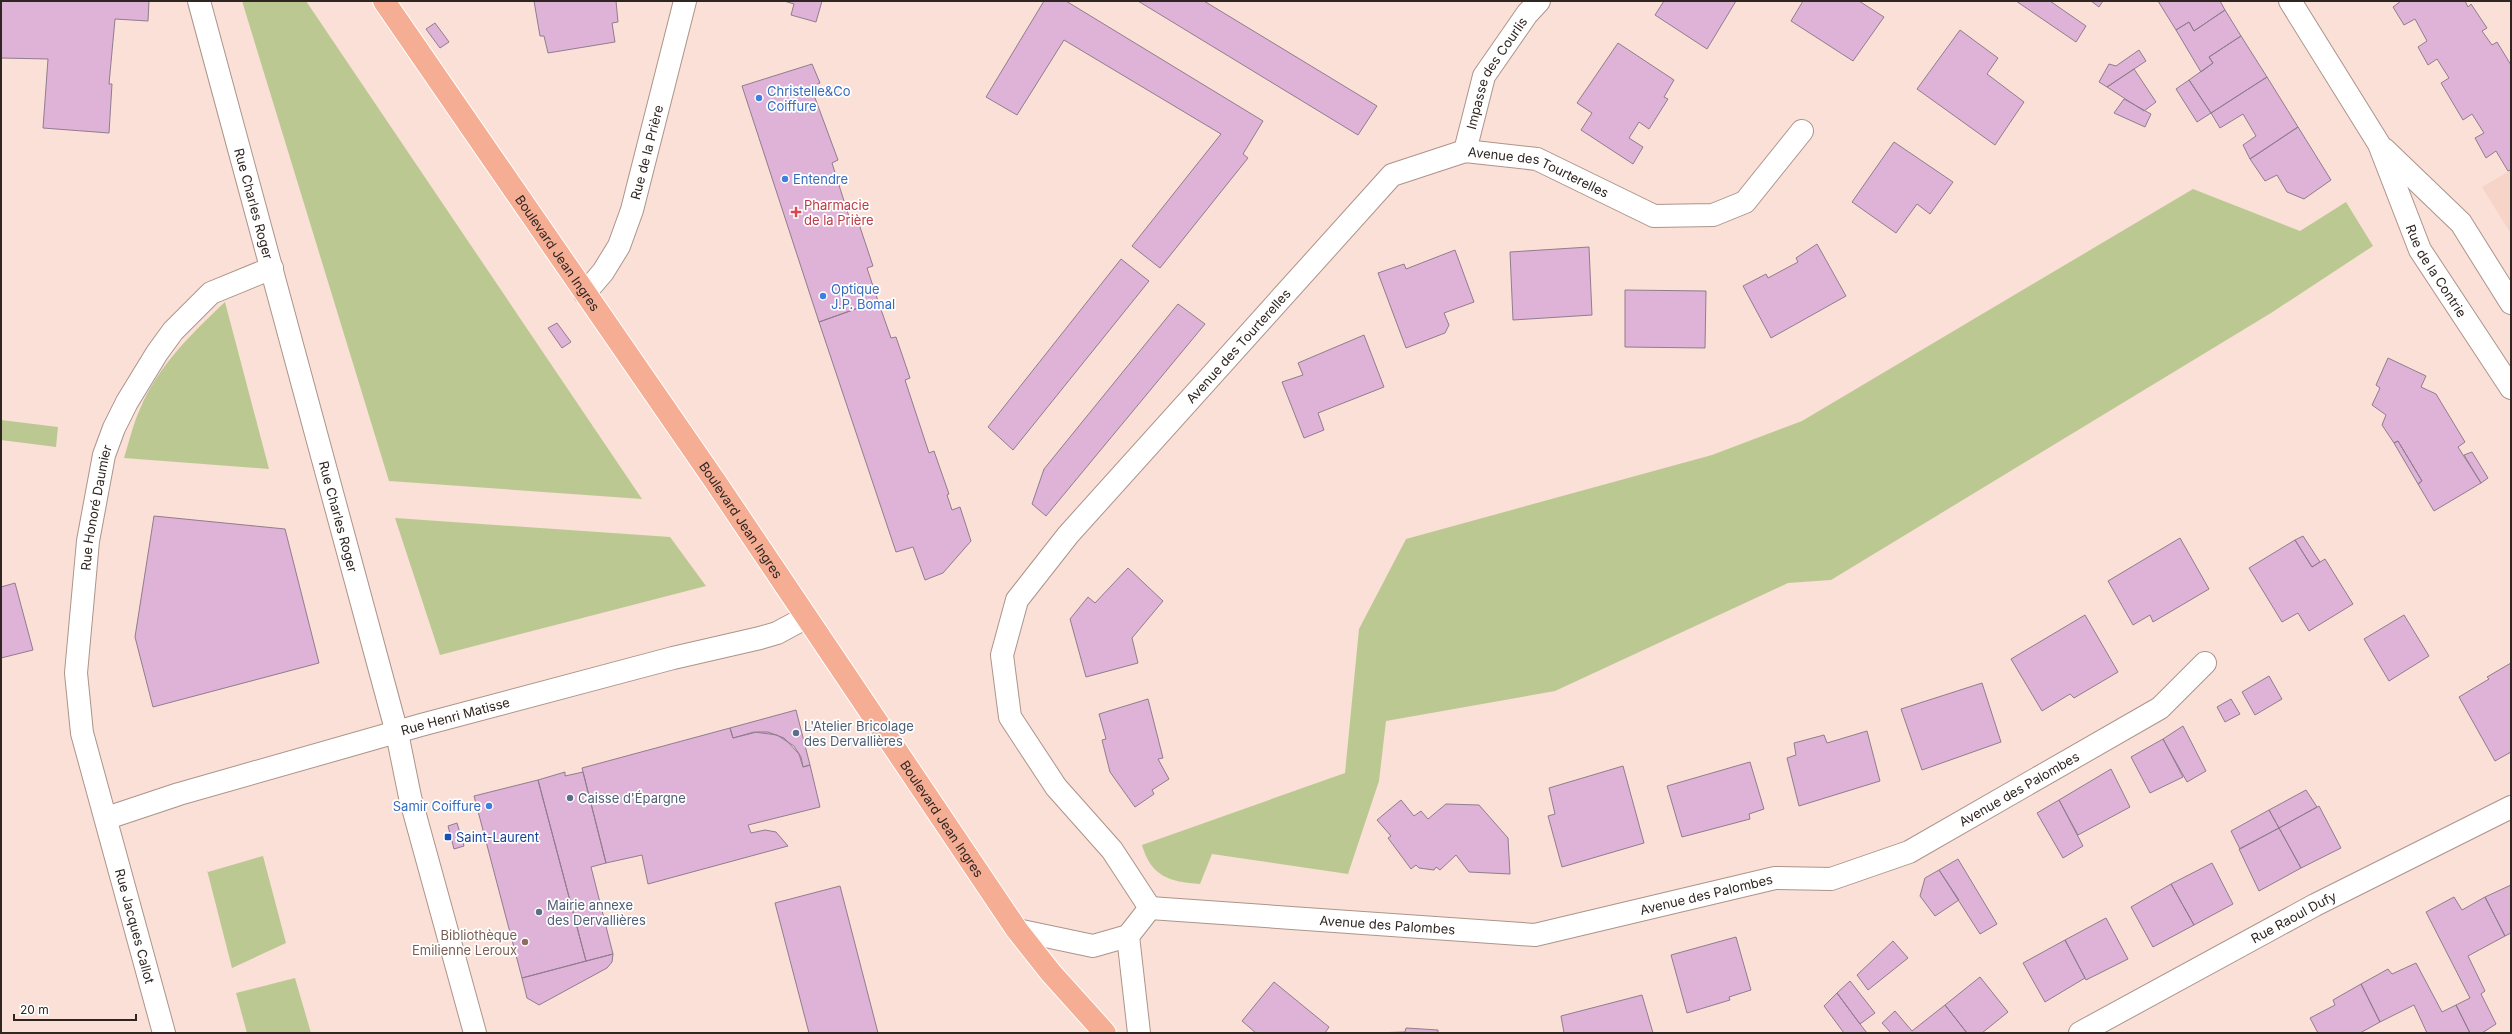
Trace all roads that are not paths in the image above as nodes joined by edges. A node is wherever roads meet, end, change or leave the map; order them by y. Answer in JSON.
{"nodes":[{"id":1,"x":200,"y":1,"type":"edge"},
{"id":2,"x":384,"y":1,"type":"edge"},
{"id":3,"x":685,"y":1,"type":"edge"},
{"id":4,"x":1539,"y":1,"type":"edge"},
{"id":5,"x":2290,"y":1,"type":"edge"},
{"id":6,"x":1802,"y":131,"type":"dead end"},
{"id":7,"x":2379,"y":144,"type":"junction"},
{"id":8,"x":1465,"y":151,"type":"junction"},
{"id":9,"x":272,"y":268,"type":"junction"},
{"id":10,"x":585,"y":293,"type":"junction"},
{"id":11,"x":2511,"y":303,"type":"edge"},
{"id":12,"x":2511,"y":388,"type":"edge"},
{"id":13,"x":805,"y":618,"type":"junction"},
{"id":14,"x":2205,"y":663,"type":"dead end"},
{"id":15,"x":397,"y":733,"type":"junction"},
{"id":16,"x":2511,"y":807,"type":"edge"},
{"id":17,"x":107,"y":818,"type":"junction"},
{"id":18,"x":1150,"y":908,"type":"junction"},
{"id":19,"x":1017,"y":930,"type":"junction"},
{"id":20,"x":1128,"y":936,"type":"junction"},
{"id":21,"x":164,"y":1033,"type":"edge"},
{"id":22,"x":475,"y":1033,"type":"edge"},
{"id":23,"x":1105,"y":1033,"type":"edge"},
{"id":24,"x":1139,"y":1033,"type":"edge"},
{"id":25,"x":2080,"y":1033,"type":"edge"}],
"edges":[{"from":1,"to":9,"type":"street","name":"Rue Charles Roger"},
{"from":2,"to":10,"type":"main road","name":"Boulevard Jean Ingres"},
{"from":3,"to":10,"type":"street","name":"Rue de la Prière"},
{"from":4,"to":8,"type":"street","name":"Impasse des Courlis"},
{"from":5,"to":7,"type":"street","name":"Rue de la Contrie"},
{"from":6,"to":8,"type":"street","name":"Avenue des Tourterelles"},
{"from":7,"to":11,"type":"street","name":"Rue de la Contrie"},
{"from":7,"to":12,"type":"street","name":"Rue de la Contrie"},
{"from":8,"to":18,"type":"street","name":"Avenue des Tourterelles"},
{"from":9,"to":15,"type":"street","name":"Rue Charles Roger"},
{"from":9,"to":17,"type":"street","name":"Rue Honoré Daumier"},
{"from":10,"to":13,"type":"main road","name":"Boulevard Jean Ingres"},
{"from":13,"to":15,"type":"street","name":"Rue Henri Matisse"},
{"from":13,"to":19,"type":"main road","name":"Boulevard Jean Ingres"},
{"from":14,"to":18,"type":"street","name":"Avenue des Palombes"},
{"from":15,"to":17,"type":"street","name":"Rue Henri Matisse"},
{"from":15,"to":22,"type":"street","name":"Rue Charles Roger"},
{"from":16,"to":25,"type":"street","name":"Rue Raoul Dufy"},
{"from":17,"to":21,"type":"street","name":"Rue Jacques Callot"},
{"from":18,"to":20,"type":"street"},
{"from":19,"to":20,"type":"street"},
{"from":19,"to":23,"type":"main road","name":"Boulevard Jean Ingres"},
{"from":20,"to":24,"type":"street"}]}
